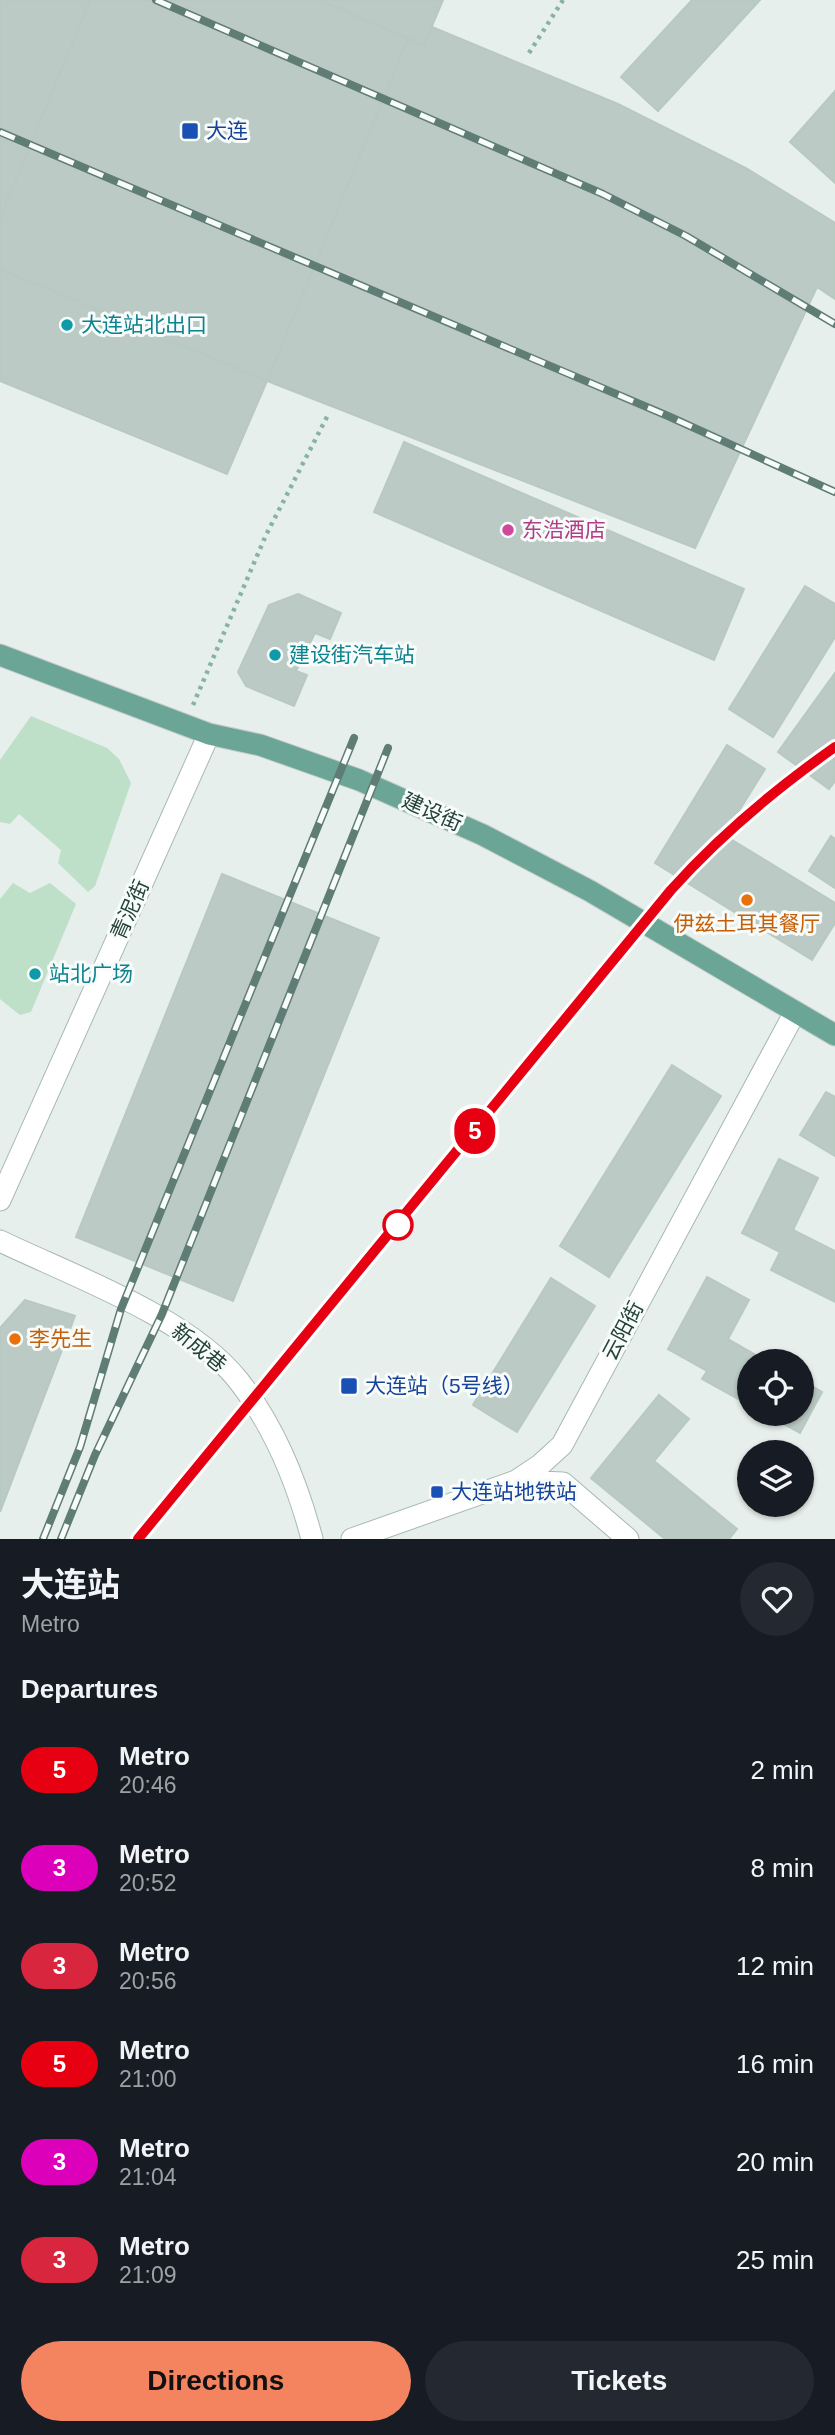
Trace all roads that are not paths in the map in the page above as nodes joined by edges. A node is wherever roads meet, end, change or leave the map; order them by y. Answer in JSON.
{"nodes":[{"id":1,"x":0,"y":655,"type":"edge"},
{"id":2,"x":209,"y":734,"type":"junction"},
{"id":3,"x":795,"y":1013,"type":"junction"},
{"id":4,"x":835,"y":1035,"type":"edge"},
{"id":5,"x":0,"y":1200,"type":"edge"},
{"id":6,"x":0,"y":1241,"type":"edge"},
{"id":7,"x":516,"y":1481,"type":"junction"},
{"id":8,"x":312,"y":1539,"type":"edge"},
{"id":9,"x":352,"y":1539,"type":"edge"},
{"id":10,"x":628,"y":1539,"type":"edge"}],
"edges":[{"from":1,"to":2,"type":"main road","name":"建设街"},
{"from":2,"to":3,"type":"main road","name":"建设街"},
{"from":2,"to":5,"type":"street","name":"青泥街"},
{"from":3,"to":4,"type":"main road","name":"建设街"},
{"from":3,"to":7,"type":"street","name":"云阳街"},
{"from":6,"to":8,"type":"street","name":"新成巷"},
{"from":7,"to":9,"type":"street","name":"云阳街"},
{"from":7,"to":10,"type":"street"}]}
